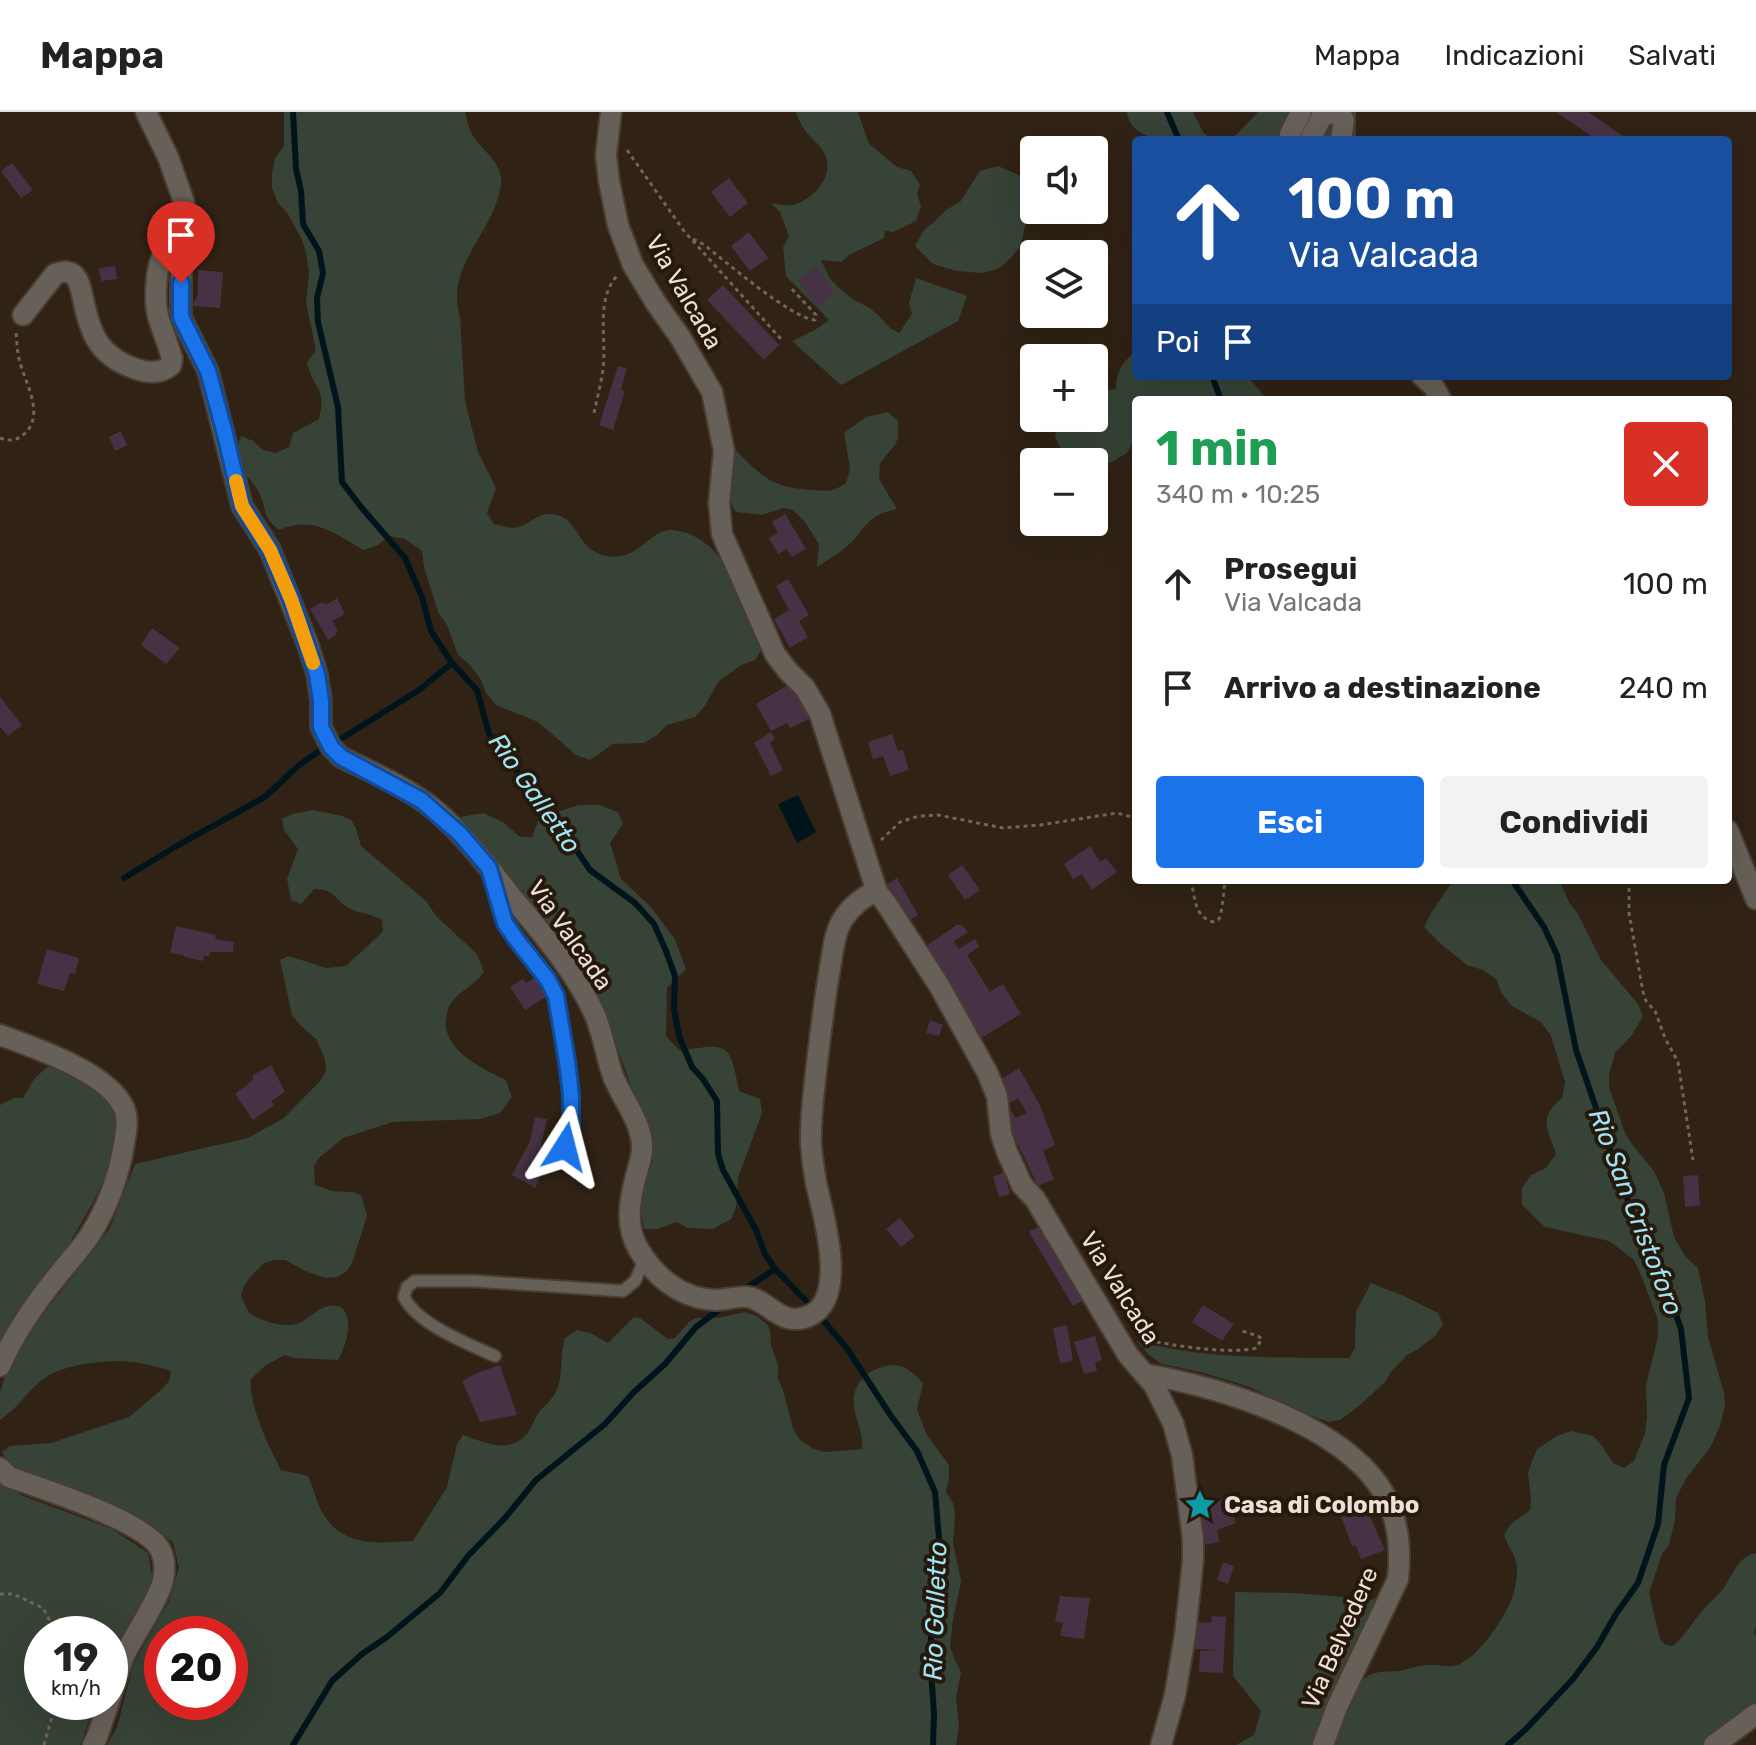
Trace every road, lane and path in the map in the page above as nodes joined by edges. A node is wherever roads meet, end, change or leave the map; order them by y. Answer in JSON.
{"nodes":[{"id":1,"x":146,"y":112,"type":"edge"},
{"id":2,"x":611,"y":112,"type":"edge"},
{"id":3,"x":1301,"y":112,"type":"edge"},
{"id":4,"x":1290,"y":136,"type":"edge"},
{"id":5,"x":1312,"y":136,"type":"edge"},
{"id":6,"x":1342,"y":136,"type":"edge"},
{"id":7,"x":607,"y":142,"type":"junction"},
{"id":8,"x":690,"y":238,"type":"junction"},
{"id":9,"x":183,"y":240,"type":"junction"},
{"id":10,"x":633,"y":265,"type":"junction"},
{"id":11,"x":791,"y":288,"type":"dead end"},
{"id":12,"x":23,"y":315,"type":"joint"},
{"id":13,"x":781,"y":339,"type":"dead end"},
{"id":14,"x":1426,"y":380,"type":"edge"},
{"id":15,"x":1439,"y":396,"type":"edge"},
{"id":16,"x":594,"y":413,"type":"dead end"},
{"id":17,"x":0,"y":438,"type":"edge"},
{"id":18,"x":1132,"y":817,"type":"edge"},
{"id":19,"x":1732,"y":841,"type":"edge"},
{"id":20,"x":866,"y":863,"type":"junction"},
{"id":21,"x":489,"y":868,"type":"junction"},
{"id":22,"x":1191,"y":884,"type":"edge"},
{"id":23,"x":1225,"y":884,"type":"edge"},
{"id":24,"x":1629,"y":884,"type":"edge"},
{"id":25,"x":877,"y":892,"type":"junction"},
{"id":26,"x":1756,"y":899,"type":"edge"},
{"id":27,"x":0,"y":1035,"type":"edge"},
{"id":28,"x":565,"y":1147,"type":"dead end"},
{"id":29,"x":1693,"y":1160,"type":"dead end"},
{"id":30,"x":645,"y":1259,"type":"junction"},
{"id":31,"x":1242,"y":1331,"type":"dead end"},
{"id":32,"x":1114,"y":1332,"type":"junction"},
{"id":33,"x":495,"y":1356,"type":"dead end"},
{"id":34,"x":0,"y":1366,"type":"edge"},
{"id":35,"x":1144,"y":1374,"type":"junction"},
{"id":36,"x":0,"y":1468,"type":"edge"},
{"id":37,"x":0,"y":1594,"type":"edge"},
{"id":38,"x":47,"y":1616,"type":"edge"},
{"id":39,"x":128,"y":1649,"type":"edge"},
{"id":40,"x":1756,"y":1714,"type":"edge"},
{"id":41,"x":51,"y":1720,"type":"edge"},
{"id":42,"x":103,"y":1720,"type":"edge"},
{"id":43,"x":44,"y":1745,"type":"edge"},
{"id":44,"x":93,"y":1745,"type":"edge"},
{"id":45,"x":1161,"y":1745,"type":"edge"},
{"id":46,"x":1323,"y":1745,"type":"edge"},
{"id":47,"x":1714,"y":1745,"type":"edge"}],
"edges":[{"from":1,"to":9,"type":"street","name":"Via Valcada"},
{"from":2,"to":7,"type":"street","name":"Via Valcada"},
{"from":3,"to":4,"type":"street"},
{"from":5,"to":6,"type":"street"},
{"from":7,"to":8,"type":"path"},
{"from":7,"to":10,"type":"street","name":"Via Valcada"},
{"from":8,"to":11,"type":"path"},
{"from":8,"to":13,"type":"path"},
{"from":9,"to":12,"type":"street"},
{"from":9,"to":21,"type":"street","name":"Via Valcada"},
{"from":10,"to":16,"type":"path"},
{"from":10,"to":20,"type":"street","name":"Via Valcada"},
{"from":12,"to":17,"type":"path"},
{"from":14,"to":15,"type":"street"},
{"from":18,"to":20,"type":"path"},
{"from":19,"to":26,"type":"street"},
{"from":20,"to":25,"type":"street","name":"Via Valcada"},
{"from":21,"to":28,"type":"lane"},
{"from":21,"to":30,"type":"street","name":"Via Valcada"},
{"from":22,"to":23,"type":"path"},
{"from":24,"to":29,"type":"path"},
{"from":25,"to":30,"type":"street","name":"Via Valcada"},
{"from":25,"to":32,"type":"street","name":"Via Valcada"},
{"from":27,"to":34,"type":"street"},
{"from":30,"to":33,"type":"lane"},
{"from":31,"to":32,"type":"path"},
{"from":32,"to":35,"type":"street","name":"Via Valcada"},
{"from":35,"to":45,"type":"street","name":"Via Valcada"},
{"from":35,"to":46,"type":"street","name":"Via Belvedere"},
{"from":36,"to":39,"type":"street"},
{"from":37,"to":38,"type":"path"},
{"from":40,"to":47,"type":"street"},
{"from":41,"to":43,"type":"path"},
{"from":42,"to":44,"type":"street"}]}
